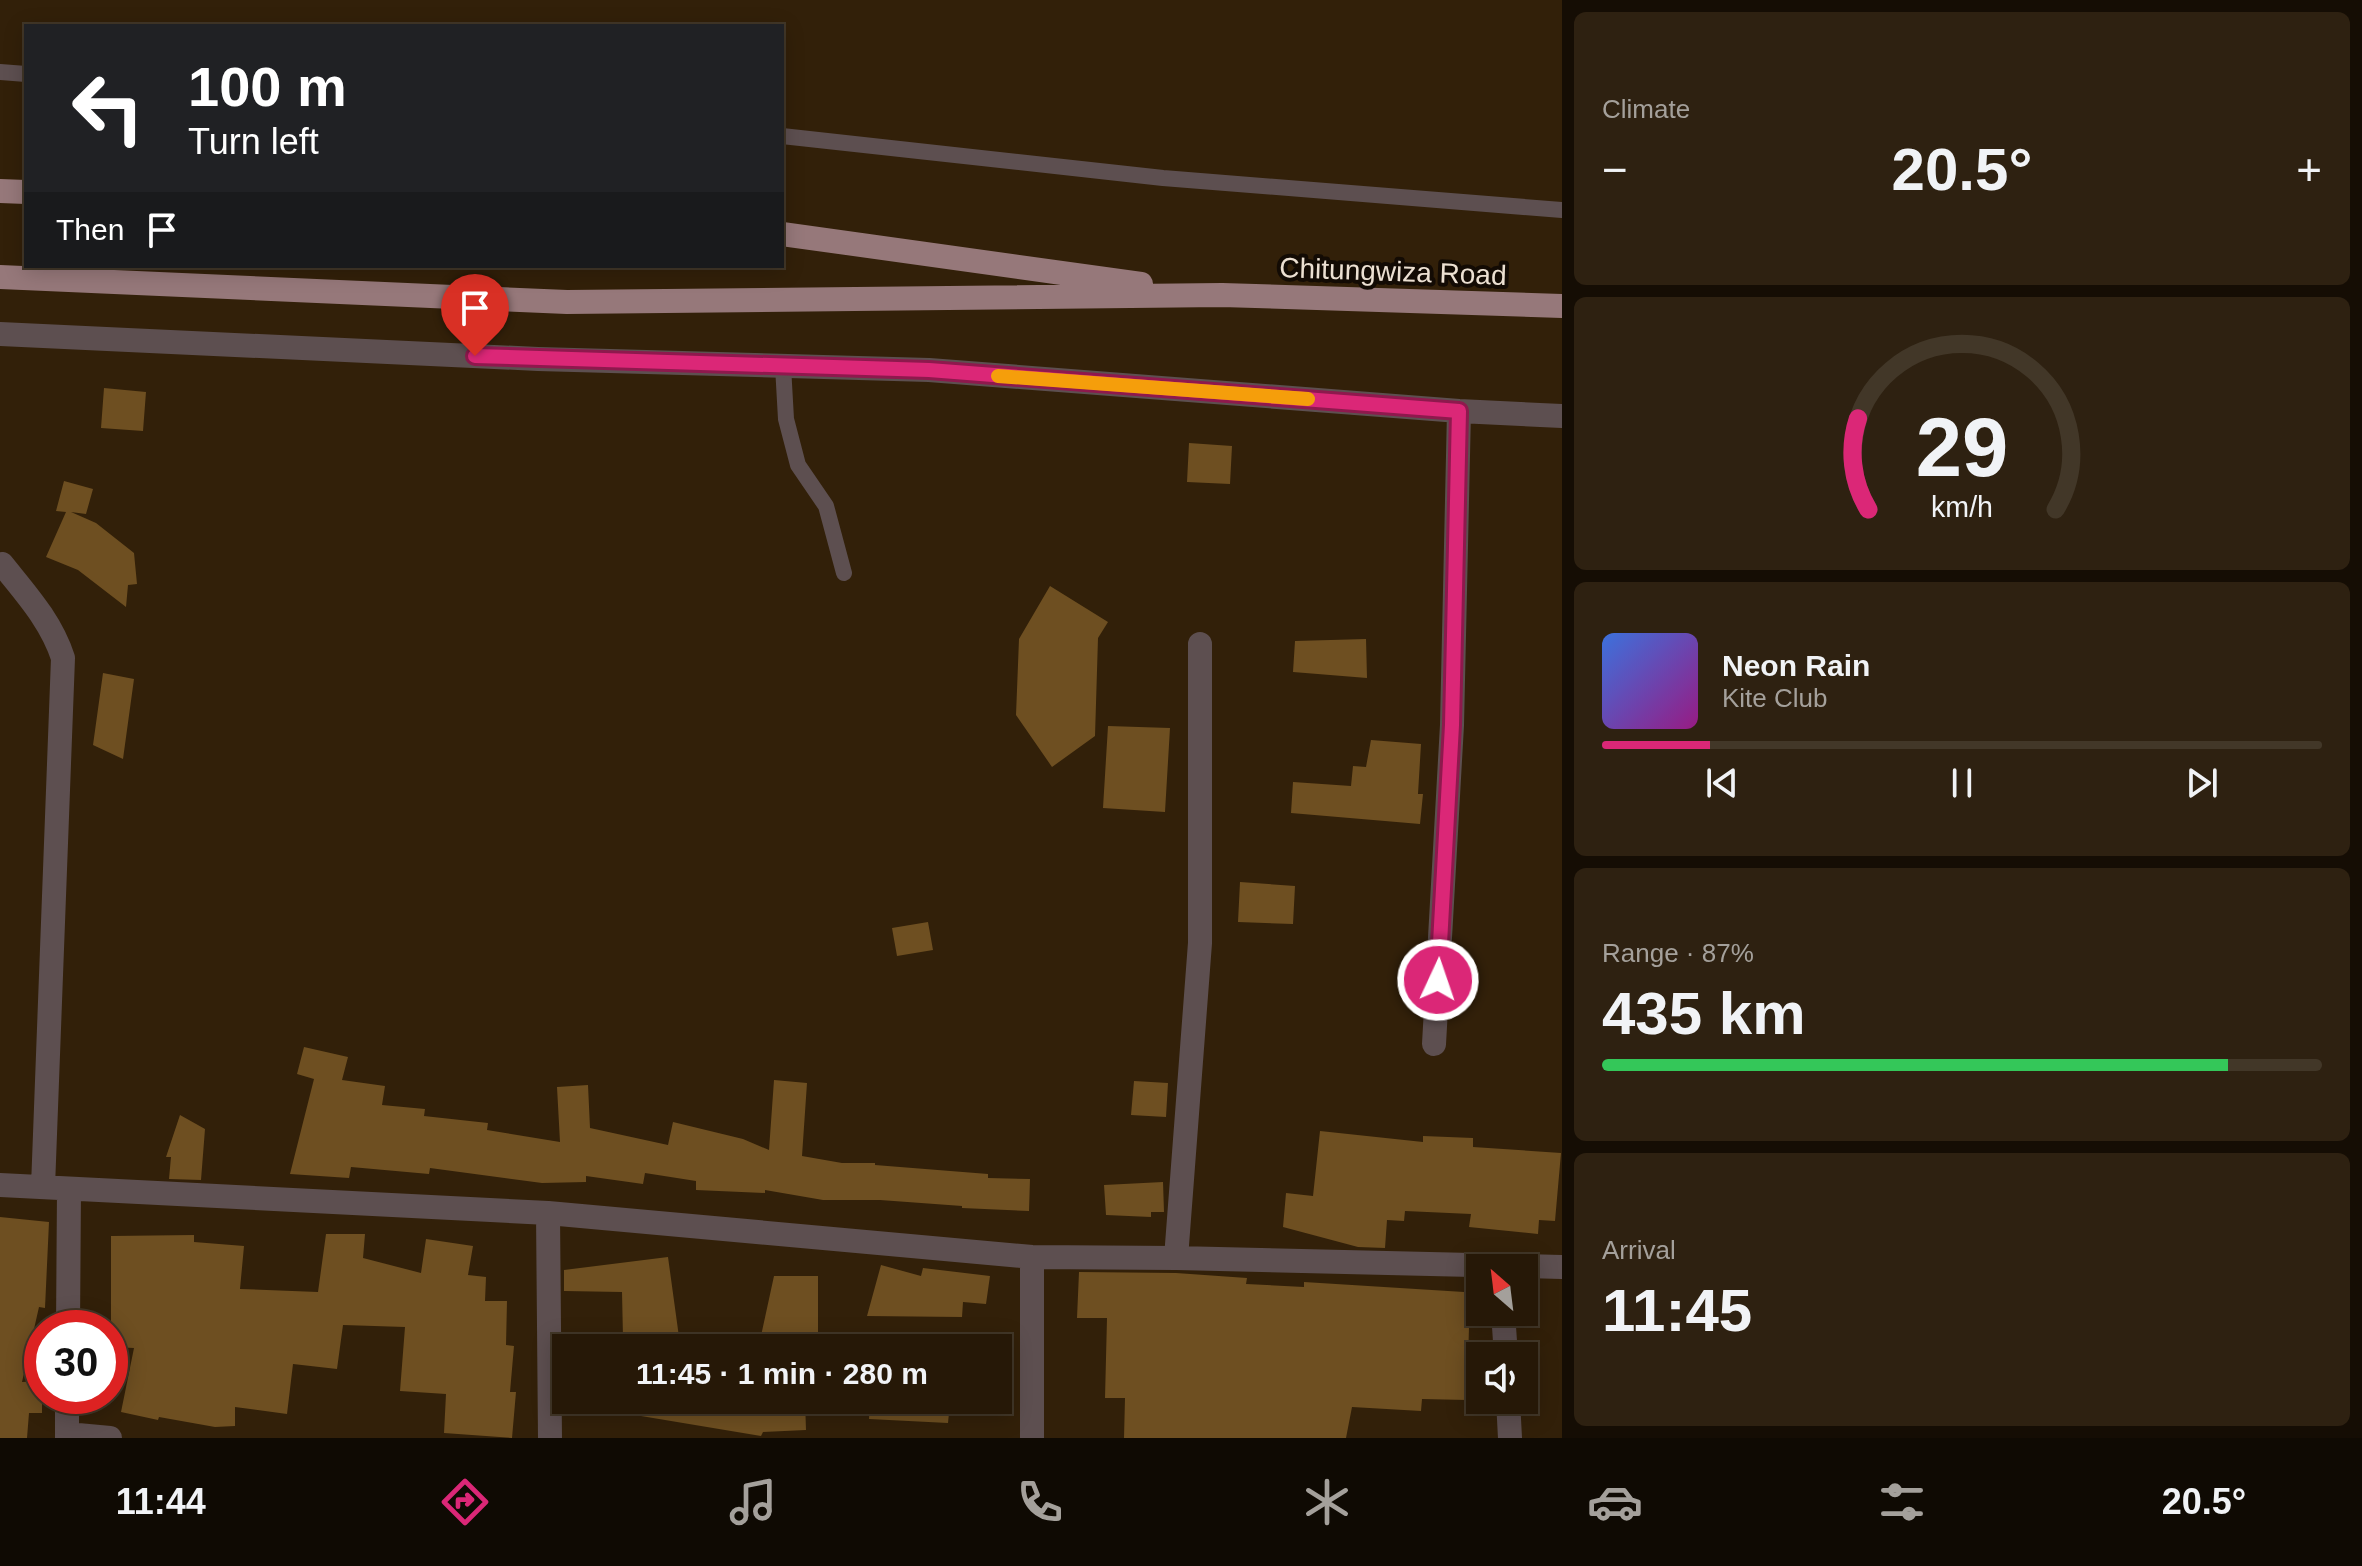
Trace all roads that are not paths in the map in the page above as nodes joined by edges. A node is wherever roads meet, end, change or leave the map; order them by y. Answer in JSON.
{"nodes":[{"id":1,"x":0,"y":72,"type":"edge"},
{"id":2,"x":24,"y":74,"type":"edge"},
{"id":3,"x":784,"y":136,"type":"edge"},
{"id":4,"x":0,"y":191,"type":"edge"},
{"id":5,"x":24,"y":192,"type":"edge"},
{"id":6,"x":1562,"y":210,"type":"edge"},
{"id":7,"x":784,"y":234,"type":"edge"},
{"id":8,"x":0,"y":277,"type":"edge"},
{"id":9,"x":1222,"y":295,"type":"junction"},
{"id":10,"x":1562,"y":306,"type":"edge"},
{"id":11,"x":0,"y":334,"type":"edge"},
{"id":12,"x":783,"y":366,"type":"junction"},
{"id":13,"x":1459,"y":411,"type":"junction"},
{"id":14,"x":1562,"y":416,"type":"edge"},
{"id":15,"x":2,"y":564,"type":"dead end"},
{"id":16,"x":844,"y":573,"type":"dead end"},
{"id":17,"x":1200,"y":644,"type":"dead end"},
{"id":18,"x":1434,"y":1044,"type":"dead end"},
{"id":19,"x":0,"y":1185,"type":"edge"},
{"id":20,"x":43,"y":1187,"type":"junction"},
{"id":21,"x":69,"y":1190,"type":"junction"},
{"id":22,"x":548,"y":1213,"type":"junction"},
{"id":23,"x":1032,"y":1257,"type":"junction"},
{"id":24,"x":1176,"y":1258,"type":"junction"},
{"id":25,"x":1466,"y":1265,"type":"edge"},
{"id":26,"x":1538,"y":1267,"type":"edge"},
{"id":27,"x":1562,"y":1267,"type":"edge"},
{"id":28,"x":68,"y":1310,"type":"edge"},
{"id":29,"x":67,"y":1414,"type":"edge"},
{"id":30,"x":1509,"y":1414,"type":"edge"},
{"id":31,"x":67,"y":1436,"type":"edge"},
{"id":32,"x":110,"y":1438,"type":"edge"},
{"id":33,"x":550,"y":1438,"type":"edge"},
{"id":34,"x":1032,"y":1438,"type":"edge"},
{"id":35,"x":1510,"y":1438,"type":"edge"}],
"edges":[{"from":1,"to":2,"type":"lane"},
{"from":3,"to":6,"type":"lane"},
{"from":4,"to":5,"type":"main road"},
{"from":7,"to":9,"type":"main road"},
{"from":8,"to":9,"type":"main road"},
{"from":9,"to":10,"type":"main road","name":"Chitungwiza Road"},
{"from":11,"to":12,"type":"street"},
{"from":12,"to":13,"type":"street"},
{"from":12,"to":16,"type":"lane"},
{"from":13,"to":14,"type":"street"},
{"from":13,"to":18,"type":"street"},
{"from":15,"to":20,"type":"street"},
{"from":17,"to":24,"type":"street"},
{"from":19,"to":20,"type":"street"},
{"from":20,"to":21,"type":"street"},
{"from":21,"to":22,"type":"street"},
{"from":21,"to":28,"type":"street"},
{"from":22,"to":23,"type":"street"},
{"from":22,"to":33,"type":"street"},
{"from":23,"to":24,"type":"street"},
{"from":23,"to":34,"type":"street"},
{"from":24,"to":25,"type":"street"},
{"from":26,"to":27,"type":"street"},
{"from":29,"to":31,"type":"street"},
{"from":30,"to":35,"type":"street"},
{"from":31,"to":32,"type":"street"}]}
